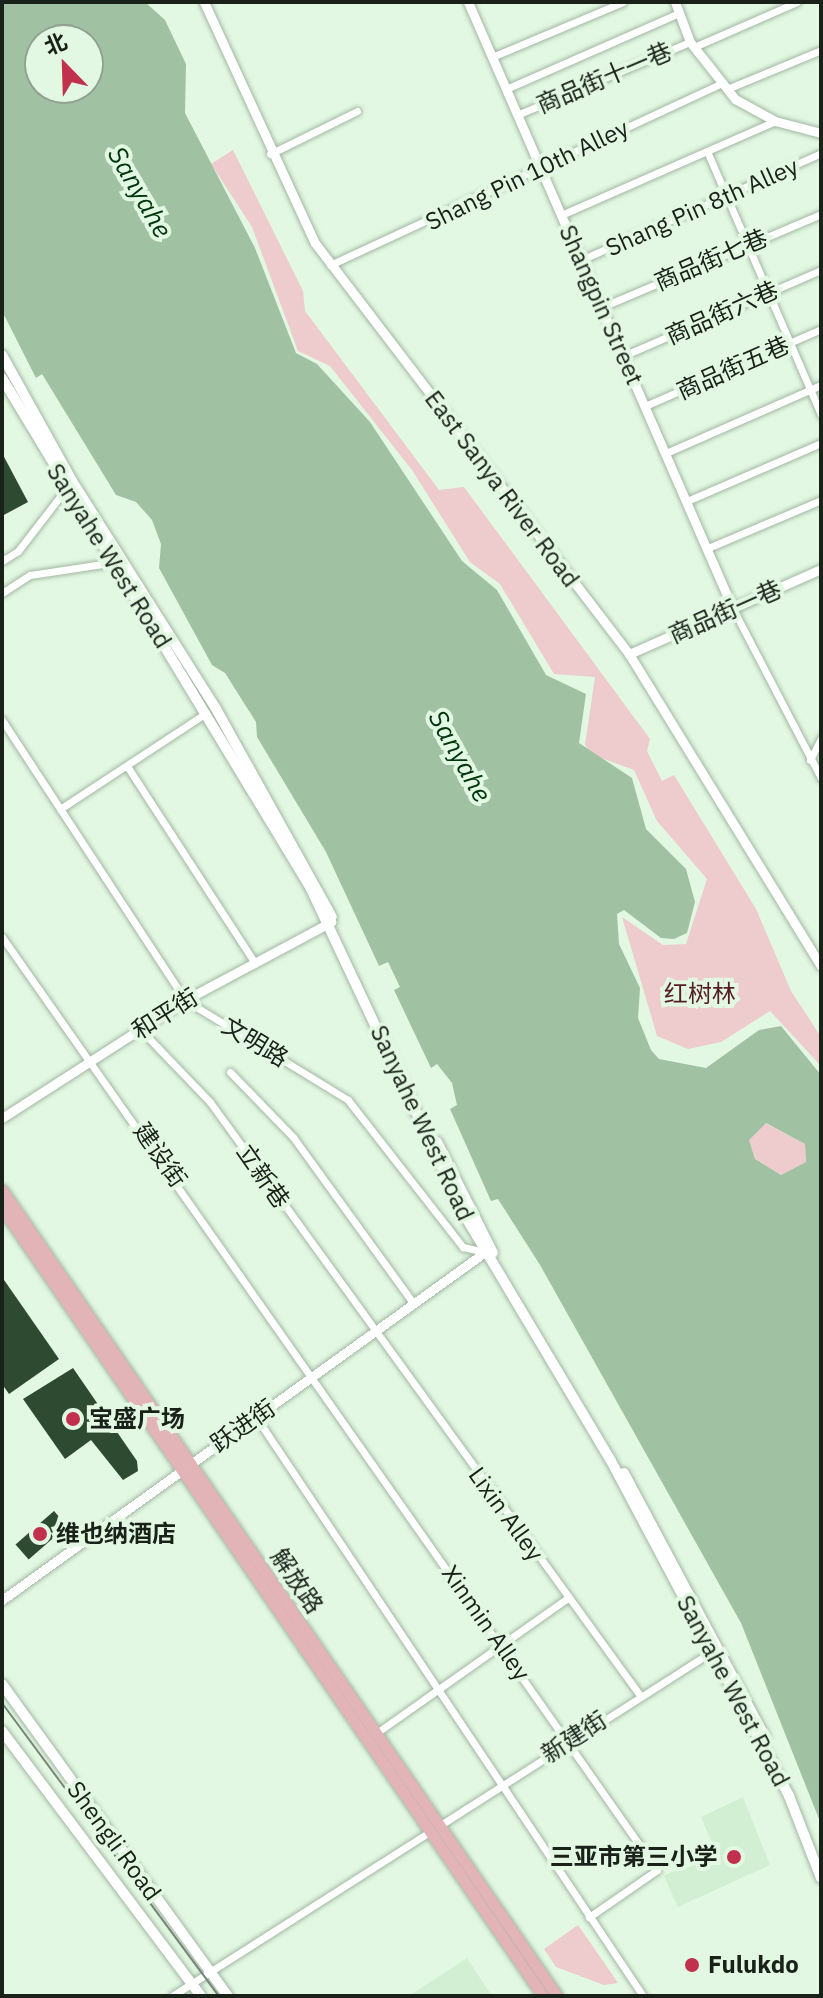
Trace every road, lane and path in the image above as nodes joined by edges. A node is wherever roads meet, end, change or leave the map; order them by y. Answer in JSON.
{"nodes":[{"id":1,"x":204,"y":2,"type":"edge"},
{"id":2,"x":468,"y":2,"type":"edge"},
{"id":3,"x":623,"y":2,"type":"edge"},
{"id":4,"x":675,"y":2,"type":"edge"},
{"id":5,"x":797,"y":2,"type":"edge"},
{"id":6,"x":679,"y":13,"type":"junction"},
{"id":7,"x":692,"y":44,"type":"junction"},
{"id":8,"x":821,"y":50,"type":"edge"},
{"id":9,"x":492,"y":57,"type":"junction"},
{"id":10,"x":725,"y":86,"type":"junction"},
{"id":11,"x":506,"y":89,"type":"junction"},
{"id":12,"x":357,"y":111,"type":"dead end"},
{"id":13,"x":517,"y":115,"type":"junction"},
{"id":14,"x":775,"y":121,"type":"junction"},
{"id":15,"x":821,"y":133,"type":"edge"},
{"id":16,"x":707,"y":151,"type":"junction"},
{"id":17,"x":821,"y":153,"type":"edge"},
{"id":18,"x":270,"y":154,"type":"junction"},
{"id":19,"x":540,"y":166,"type":"junction"},
{"id":20,"x":726,"y":197,"type":"junction"},
{"id":21,"x":821,"y":214,"type":"edge"},
{"id":22,"x":561,"y":215,"type":"junction"},
{"id":23,"x":746,"y":245,"type":"junction"},
{"id":24,"x":581,"y":260,"type":"junction"},
{"id":25,"x":330,"y":265,"type":"junction"},
{"id":26,"x":821,"y":270,"type":"edge"},
{"id":27,"x":766,"y":294,"type":"junction"},
{"id":28,"x":602,"y":307,"type":"junction"},
{"id":29,"x":821,"y":329,"type":"edge"},
{"id":30,"x":789,"y":344,"type":"junction"},
{"id":31,"x":2,"y":355,"type":"edge"},
{"id":32,"x":623,"y":356,"type":"junction"},
{"id":33,"x":2,"y":378,"type":"edge"},
{"id":34,"x":821,"y":385,"type":"edge"},
{"id":35,"x":810,"y":390,"type":"junction"},
{"id":36,"x":645,"y":406,"type":"junction"},
{"id":37,"x":821,"y":415,"type":"edge"},
{"id":38,"x":821,"y":443,"type":"edge"},
{"id":39,"x":666,"y":453,"type":"junction"},
{"id":40,"x":69,"y":485,"type":"junction"},
{"id":41,"x":821,"y":500,"type":"edge"},
{"id":42,"x":687,"y":501,"type":"junction"},
{"id":43,"x":708,"y":548,"type":"junction"},
{"id":44,"x":3,"y":560,"type":"edge"},
{"id":45,"x":117,"y":562,"type":"junction"},
{"id":46,"x":821,"y":569,"type":"edge"},
{"id":47,"x":2,"y":593,"type":"edge"},
{"id":48,"x":733,"y":609,"type":"junction"},
{"id":49,"x":629,"y":654,"type":"junction"},
{"id":50,"x":211,"y":710,"type":"junction"},
{"id":51,"x":2,"y":720,"type":"edge"},
{"id":52,"x":821,"y":738,"type":"edge"},
{"id":53,"x":810,"y":760,"type":"junction"},
{"id":54,"x":127,"y":766,"type":"junction"},
{"id":55,"x":821,"y":778,"type":"edge"},
{"id":56,"x":60,"y":809,"type":"junction"},
{"id":57,"x":331,"y":922,"type":"junction"},
{"id":58,"x":2,"y":937,"type":"edge"},
{"id":59,"x":255,"y":963,"type":"junction"},
{"id":60,"x":821,"y":966,"type":"edge"},
{"id":61,"x":185,"y":1000,"type":"junction"},
{"id":62,"x":140,"y":1029,"type":"junction"},
{"id":63,"x":93,"y":1060,"type":"junction"},
{"id":64,"x":230,"y":1072,"type":"dead end"},
{"id":65,"x":2,"y":1118,"type":"edge"},
{"id":66,"x":2,"y":1190,"type":"edge"},
{"id":67,"x":2,"y":1208,"type":"edge"},
{"id":68,"x":485,"y":1252,"type":"junction"},
{"id":69,"x":414,"y":1304,"type":"junction"},
{"id":70,"x":373,"y":1333,"type":"junction"},
{"id":71,"x":314,"y":1376,"type":"junction"},
{"id":72,"x":256,"y":1417,"type":"junction"},
{"id":73,"x":186,"y":1466,"type":"junction"},
{"id":74,"x":568,"y":1598,"type":"junction"},
{"id":75,"x":2,"y":1600,"type":"edge"},
{"id":76,"x":502,"y":1646,"type":"junction"},
{"id":77,"x":711,"y":1652,"type":"junction"},
{"id":78,"x":2,"y":1684,"type":"edge"},
{"id":79,"x":439,"y":1689,"type":"junction"},
{"id":80,"x":639,"y":1694,"type":"junction"},
{"id":81,"x":2,"y":1731,"type":"edge"},
{"id":82,"x":375,"y":1734,"type":"junction"},
{"id":83,"x":567,"y":1740,"type":"junction"},
{"id":84,"x":501,"y":1785,"type":"junction"},
{"id":85,"x":434,"y":1829,"type":"junction"},
{"id":86,"x":821,"y":1855,"type":"edge"},
{"id":87,"x":821,"y":1878,"type":"edge"},
{"id":88,"x":589,"y":1917,"type":"junction"},
{"id":89,"x":210,"y":1972,"type":"junction"},
{"id":90,"x":192,"y":1984,"type":"junction"},
{"id":91,"x":172,"y":1996,"type":"edge"},
{"id":92,"x":201,"y":1996,"type":"edge"},
{"id":93,"x":228,"y":1996,"type":"edge"},
{"id":94,"x":543,"y":1996,"type":"edge"},
{"id":95,"x":557,"y":1996,"type":"edge"},
{"id":96,"x":643,"y":1996,"type":"edge"}],
"edges":[{"from":1,"to":18,"type":"street","name":"East Sanya River Road"},
{"from":2,"to":9,"type":"street","name":"Shangpin Street"},
{"from":3,"to":9,"type":"street"},
{"from":4,"to":6,"type":"street"},
{"from":5,"to":7,"type":"street","name":"商品街十一巷"},
{"from":6,"to":7,"type":"street"},
{"from":6,"to":11,"type":"street"},
{"from":7,"to":10,"type":"street"},
{"from":7,"to":13,"type":"street","name":"商品街十一巷"},
{"from":8,"to":10,"type":"street","name":"Shang Pin 10th Alley"},
{"from":9,"to":11,"type":"street","name":"Shangpin Street"},
{"from":10,"to":14,"type":"street"},
{"from":10,"to":19,"type":"street","name":"Shang Pin 10th Alley"},
{"from":11,"to":13,"type":"street","name":"Shangpin Street"},
{"from":12,"to":18,"type":"street"},
{"from":13,"to":19,"type":"street","name":"Shangpin Street"},
{"from":14,"to":15,"type":"street"},
{"from":14,"to":16,"type":"street"},
{"from":16,"to":20,"type":"street"},
{"from":16,"to":22,"type":"street"},
{"from":17,"to":20,"type":"street","name":"Shang Pin 8th Alley"},
{"from":18,"to":25,"type":"street","name":"East Sanya River Road"},
{"from":19,"to":22,"type":"street","name":"Shangpin Street"},
{"from":19,"to":25,"type":"street","name":"Shang Pin 10th Alley"},
{"from":20,"to":23,"type":"street"},
{"from":20,"to":24,"type":"street","name":"Shang Pin 8th Alley"},
{"from":21,"to":23,"type":"street","name":"商品街七巷"},
{"from":22,"to":24,"type":"street","name":"Shangpin Street"},
{"from":23,"to":27,"type":"street"},
{"from":23,"to":28,"type":"street","name":"商品街七巷"},
{"from":24,"to":28,"type":"street","name":"Shangpin Street"},
{"from":25,"to":49,"type":"street","name":"East Sanya River Road"},
{"from":26,"to":27,"type":"street","name":"商品街六巷"},
{"from":27,"to":30,"type":"street"},
{"from":27,"to":32,"type":"street","name":"商品街六巷"},
{"from":28,"to":32,"type":"street","name":"Shangpin Street"},
{"from":29,"to":30,"type":"street","name":"商品街五巷"},
{"from":30,"to":35,"type":"street"},
{"from":30,"to":36,"type":"street","name":"商品街五巷"},
{"from":31,"to":40,"type":"main road","name":"Sanyahe West Road"},
{"from":32,"to":36,"type":"street","name":"Shangpin Street"},
{"from":33,"to":40,"type":"main road","name":"Sanyahe West Road"},
{"from":34,"to":35,"type":"street"},
{"from":35,"to":37,"type":"street"},
{"from":35,"to":39,"type":"street"},
{"from":36,"to":39,"type":"street","name":"Shangpin Street"},
{"from":38,"to":42,"type":"street"},
{"from":39,"to":42,"type":"street","name":"Shangpin Street"},
{"from":40,"to":44,"type":"street"},
{"from":40,"to":45,"type":"main road","name":"Sanyahe West Road"},
{"from":41,"to":43,"type":"street"},
{"from":42,"to":43,"type":"street","name":"Shangpin Street"},
{"from":43,"to":48,"type":"street","name":"Shangpin Street"},
{"from":45,"to":47,"type":"street"},
{"from":45,"to":50,"type":"main road","name":"Sanyahe West Road"},
{"from":46,"to":48,"type":"street","name":"商品街一巷"},
{"from":48,"to":49,"type":"street","name":"商品街一巷"},
{"from":48,"to":53,"type":"street"},
{"from":49,"to":60,"type":"street","name":"East Sanya River Road"},
{"from":50,"to":54,"type":"street"},
{"from":50,"to":57,"type":"main road","name":"Sanyahe West Road"},
{"from":51,"to":56,"type":"street","name":"文明路"},
{"from":52,"to":53,"type":"street"},
{"from":53,"to":55,"type":"street"},
{"from":54,"to":56,"type":"street"},
{"from":54,"to":59,"type":"street"},
{"from":56,"to":61,"type":"street","name":"文明路"},
{"from":57,"to":59,"type":"street","name":"和平街"},
{"from":57,"to":68,"type":"main road","name":"Sanyahe West Road"},
{"from":57,"to":86,"type":"main road","name":"Sanyahe West Road"},
{"from":58,"to":63,"type":"street","name":"建设街"},
{"from":59,"to":61,"type":"street","name":"和平街"},
{"from":61,"to":62,"type":"street","name":"和平街"},
{"from":61,"to":68,"type":"street","name":"文明路"},
{"from":62,"to":63,"type":"street","name":"和平街"},
{"from":62,"to":70,"type":"street","name":"立新巷"},
{"from":63,"to":65,"type":"street","name":"和平街"},
{"from":63,"to":71,"type":"street","name":"建设街"},
{"from":64,"to":69,"type":"street"},
{"from":66,"to":73,"type":"main road","name":"解放路"},
{"from":67,"to":73,"type":"main road","name":"解放路"},
{"from":68,"to":69,"type":"street","name":"跃进街"},
{"from":68,"to":77,"type":"main road","name":"Sanyahe West Road"},
{"from":69,"to":70,"type":"street","name":"跃进街"},
{"from":70,"to":71,"type":"street","name":"跃进街"},
{"from":70,"to":74,"type":"street","name":"Lixin Alley"},
{"from":71,"to":72,"type":"street","name":"跃进街"},
{"from":71,"to":76,"type":"street","name":"Xinmin Alley"},
{"from":72,"to":73,"type":"street","name":"跃进街"},
{"from":72,"to":79,"type":"street"},
{"from":73,"to":75,"type":"street","name":"跃进街"},
{"from":73,"to":82,"type":"main road","name":"解放路"},
{"from":73,"to":85,"type":"main road","name":"解放路"},
{"from":74,"to":76,"type":"street"},
{"from":74,"to":80,"type":"street","name":"Lixin Alley"},
{"from":76,"to":79,"type":"street"},
{"from":76,"to":83,"type":"street","name":"Xinmin Alley"},
{"from":77,"to":80,"type":"street","name":"新建街"},
{"from":77,"to":87,"type":"main road","name":"Sanyahe West Road"},
{"from":78,"to":89,"type":"main road","name":"Shengli Road"},
{"from":79,"to":82,"type":"street"},
{"from":79,"to":84,"type":"street"},
{"from":80,"to":83,"type":"street","name":"新建街"},
{"from":81,"to":90,"type":"main road"},
{"from":82,"to":85,"type":"main road","name":"解放路"},
{"from":83,"to":84,"type":"street","name":"新建街"},
{"from":83,"to":88,"type":"street","name":"Xinmin Alley"},
{"from":84,"to":85,"type":"street","name":"新建街"},
{"from":84,"to":88,"type":"street"},
{"from":85,"to":89,"type":"street","name":"新建街"},
{"from":85,"to":94,"type":"main road","name":"解放路"},
{"from":85,"to":95,"type":"main road","name":"解放路"},
{"from":88,"to":96,"type":"street"},
{"from":89,"to":90,"type":"street","name":"新建街"},
{"from":89,"to":93,"type":"main road","name":"Shengli Road"},
{"from":90,"to":91,"type":"street","name":"新建街"},
{"from":90,"to":92,"type":"main road"}]}
